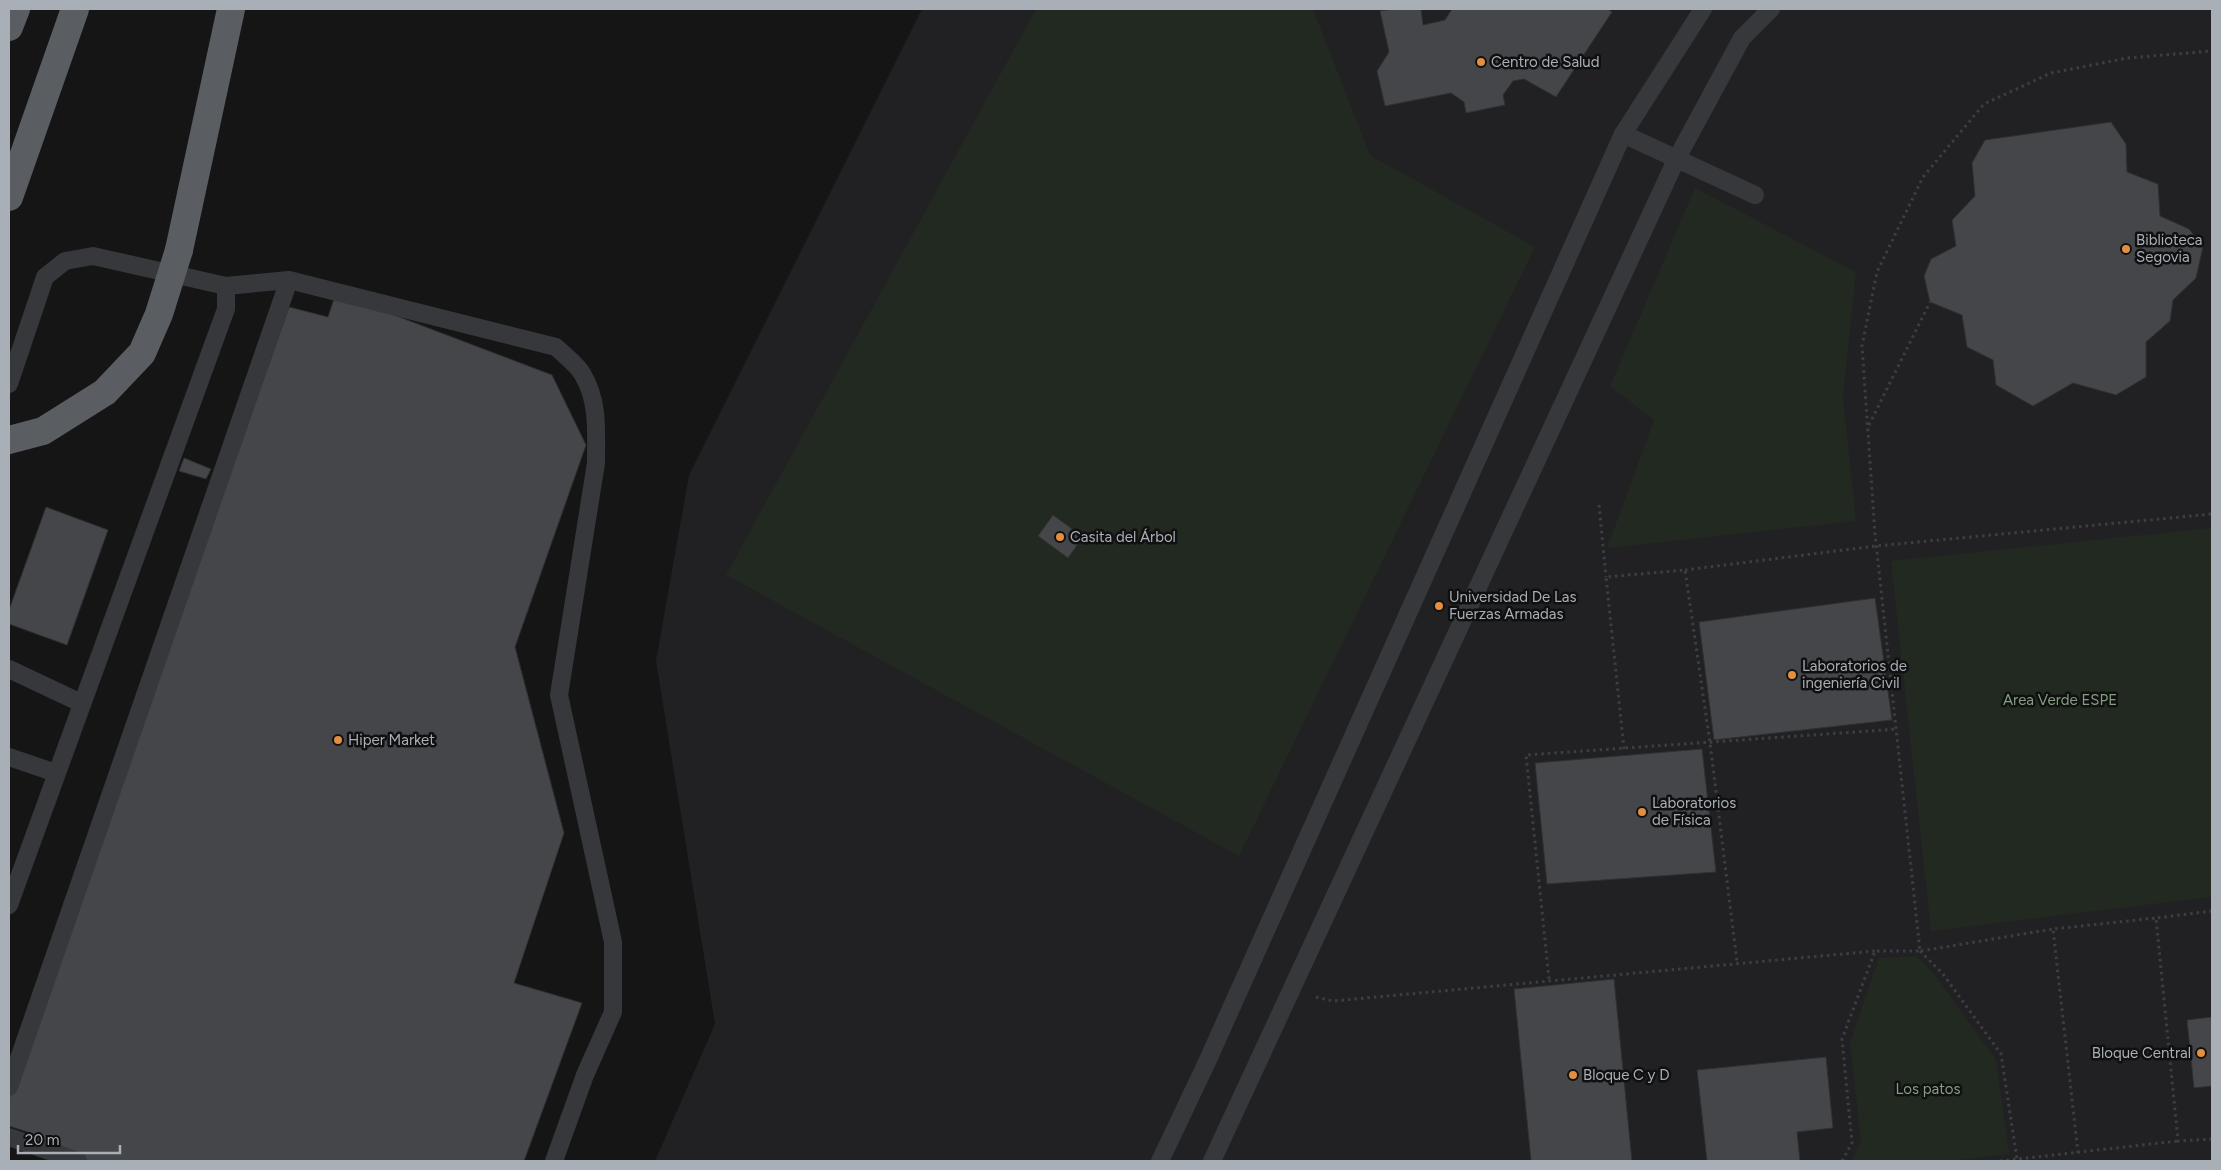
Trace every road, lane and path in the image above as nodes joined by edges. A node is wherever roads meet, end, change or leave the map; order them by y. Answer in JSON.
{"nodes":[{"id":1,"x":16,"y":9,"type":"edge"},
{"id":2,"x":75,"y":9,"type":"edge"},
{"id":3,"x":232,"y":9,"type":"edge"},
{"id":4,"x":1703,"y":9,"type":"edge"},
{"id":5,"x":1771,"y":9,"type":"edge"},
{"id":6,"x":9,"y":27,"type":"edge"},
{"id":7,"x":2212,"y":51,"type":"edge"},
{"id":8,"x":1623,"y":134,"type":"junction"},
{"id":9,"x":1676,"y":160,"type":"junction"},
{"id":10,"x":1755,"y":195,"type":"dead end"},
{"id":11,"x":9,"y":197,"type":"edge"},
{"id":12,"x":289,"y":280,"type":"junction"},
{"id":13,"x":226,"y":286,"type":"junction"},
{"id":14,"x":1930,"y":302,"type":"dead end"},
{"id":15,"x":9,"y":384,"type":"edge"},
{"id":16,"x":1869,"y":426,"type":"junction"},
{"id":17,"x":9,"y":440,"type":"edge"},
{"id":18,"x":1599,"y":505,"type":"dead end"},
{"id":19,"x":2212,"y":514,"type":"edge"},
{"id":20,"x":1876,"y":546,"type":"junction"},
{"id":21,"x":1685,"y":570,"type":"junction"},
{"id":22,"x":1606,"y":578,"type":"junction"},
{"id":23,"x":9,"y":669,"type":"edge"},
{"id":24,"x":81,"y":702,"type":"junction"},
{"id":25,"x":1898,"y":729,"type":"junction"},
{"id":26,"x":1710,"y":743,"type":"junction"},
{"id":27,"x":1624,"y":749,"type":"junction"},
{"id":28,"x":9,"y":757,"type":"edge"},
{"id":29,"x":56,"y":773,"type":"junction"},
{"id":30,"x":9,"y":905,"type":"edge"},
{"id":31,"x":2212,"y":911,"type":"edge"},
{"id":32,"x":2156,"y":918,"type":"junction"},
{"id":33,"x":2053,"y":929,"type":"junction"},
{"id":34,"x":1875,"y":951,"type":"junction"},
{"id":35,"x":1920,"y":951,"type":"junction"},
{"id":36,"x":1737,"y":962,"type":"junction"},
{"id":37,"x":1549,"y":979,"type":"junction"},
{"id":38,"x":1291,"y":991,"type":"junction"},
{"id":39,"x":9,"y":1087,"type":"edge"},
{"id":40,"x":9,"y":1137,"type":"edge"},
{"id":41,"x":2212,"y":1138,"type":"edge"},
{"id":42,"x":2178,"y":1141,"type":"junction"},
{"id":43,"x":2078,"y":1153,"type":"junction"},
{"id":44,"x":2017,"y":1159,"type":"junction"},
{"id":45,"x":78,"y":1161,"type":"edge"},
{"id":46,"x":554,"y":1161,"type":"edge"},
{"id":47,"x":1160,"y":1161,"type":"edge"},
{"id":48,"x":1212,"y":1161,"type":"edge"},
{"id":49,"x":1842,"y":1161,"type":"edge"},
{"id":50,"x":2000,"y":1161,"type":"edge"}],
"edges":[{"from":1,"to":6,"type":"highway"},
{"from":2,"to":11,"type":"highway"},
{"from":3,"to":17,"type":"highway","bridge":true},
{"from":4,"to":8,"type":"lane"},
{"from":5,"to":9,"type":"lane"},
{"from":7,"to":16,"type":"path"},
{"from":8,"to":9,"type":"lane"},
{"from":8,"to":47,"type":"lane"},
{"from":9,"to":10,"type":"lane"},
{"from":9,"to":38,"type":"lane"},
{"from":12,"to":13,"type":"lane"},
{"from":12,"to":39,"type":"lane"},
{"from":12,"to":46,"type":"lane"},
{"from":13,"to":15,"type":"lane"},
{"from":13,"to":24,"type":"lane"},
{"from":14,"to":16,"type":"path"},
{"from":16,"to":20,"type":"path"},
{"from":18,"to":22,"type":"path"},
{"from":19,"to":20,"type":"path"},
{"from":20,"to":21,"type":"path"},
{"from":20,"to":25,"type":"path"},
{"from":21,"to":22,"type":"path"},
{"from":21,"to":26,"type":"path"},
{"from":22,"to":27,"type":"path"},
{"from":23,"to":24,"type":"lane"},
{"from":24,"to":29,"type":"lane"},
{"from":25,"to":26,"type":"path"},
{"from":25,"to":35,"type":"path"},
{"from":26,"to":27,"type":"path"},
{"from":26,"to":36,"type":"path"},
{"from":27,"to":37,"type":"path"},
{"from":28,"to":29,"type":"lane"},
{"from":29,"to":30,"type":"lane"},
{"from":31,"to":32,"type":"path"},
{"from":32,"to":33,"type":"path"},
{"from":32,"to":42,"type":"path"},
{"from":33,"to":35,"type":"path"},
{"from":33,"to":43,"type":"path"},
{"from":34,"to":35,"type":"path"},
{"from":34,"to":36,"type":"path"},
{"from":34,"to":49,"type":"path"},
{"from":35,"to":44,"type":"path"},
{"from":36,"to":37,"type":"path"},
{"from":37,"to":38,"type":"path"},
{"from":38,"to":48,"type":"lane"},
{"from":40,"to":45,"type":"lane"},
{"from":41,"to":42,"type":"path"},
{"from":42,"to":43,"type":"path"},
{"from":43,"to":44,"type":"path"},
{"from":44,"to":50,"type":"path"}]}
